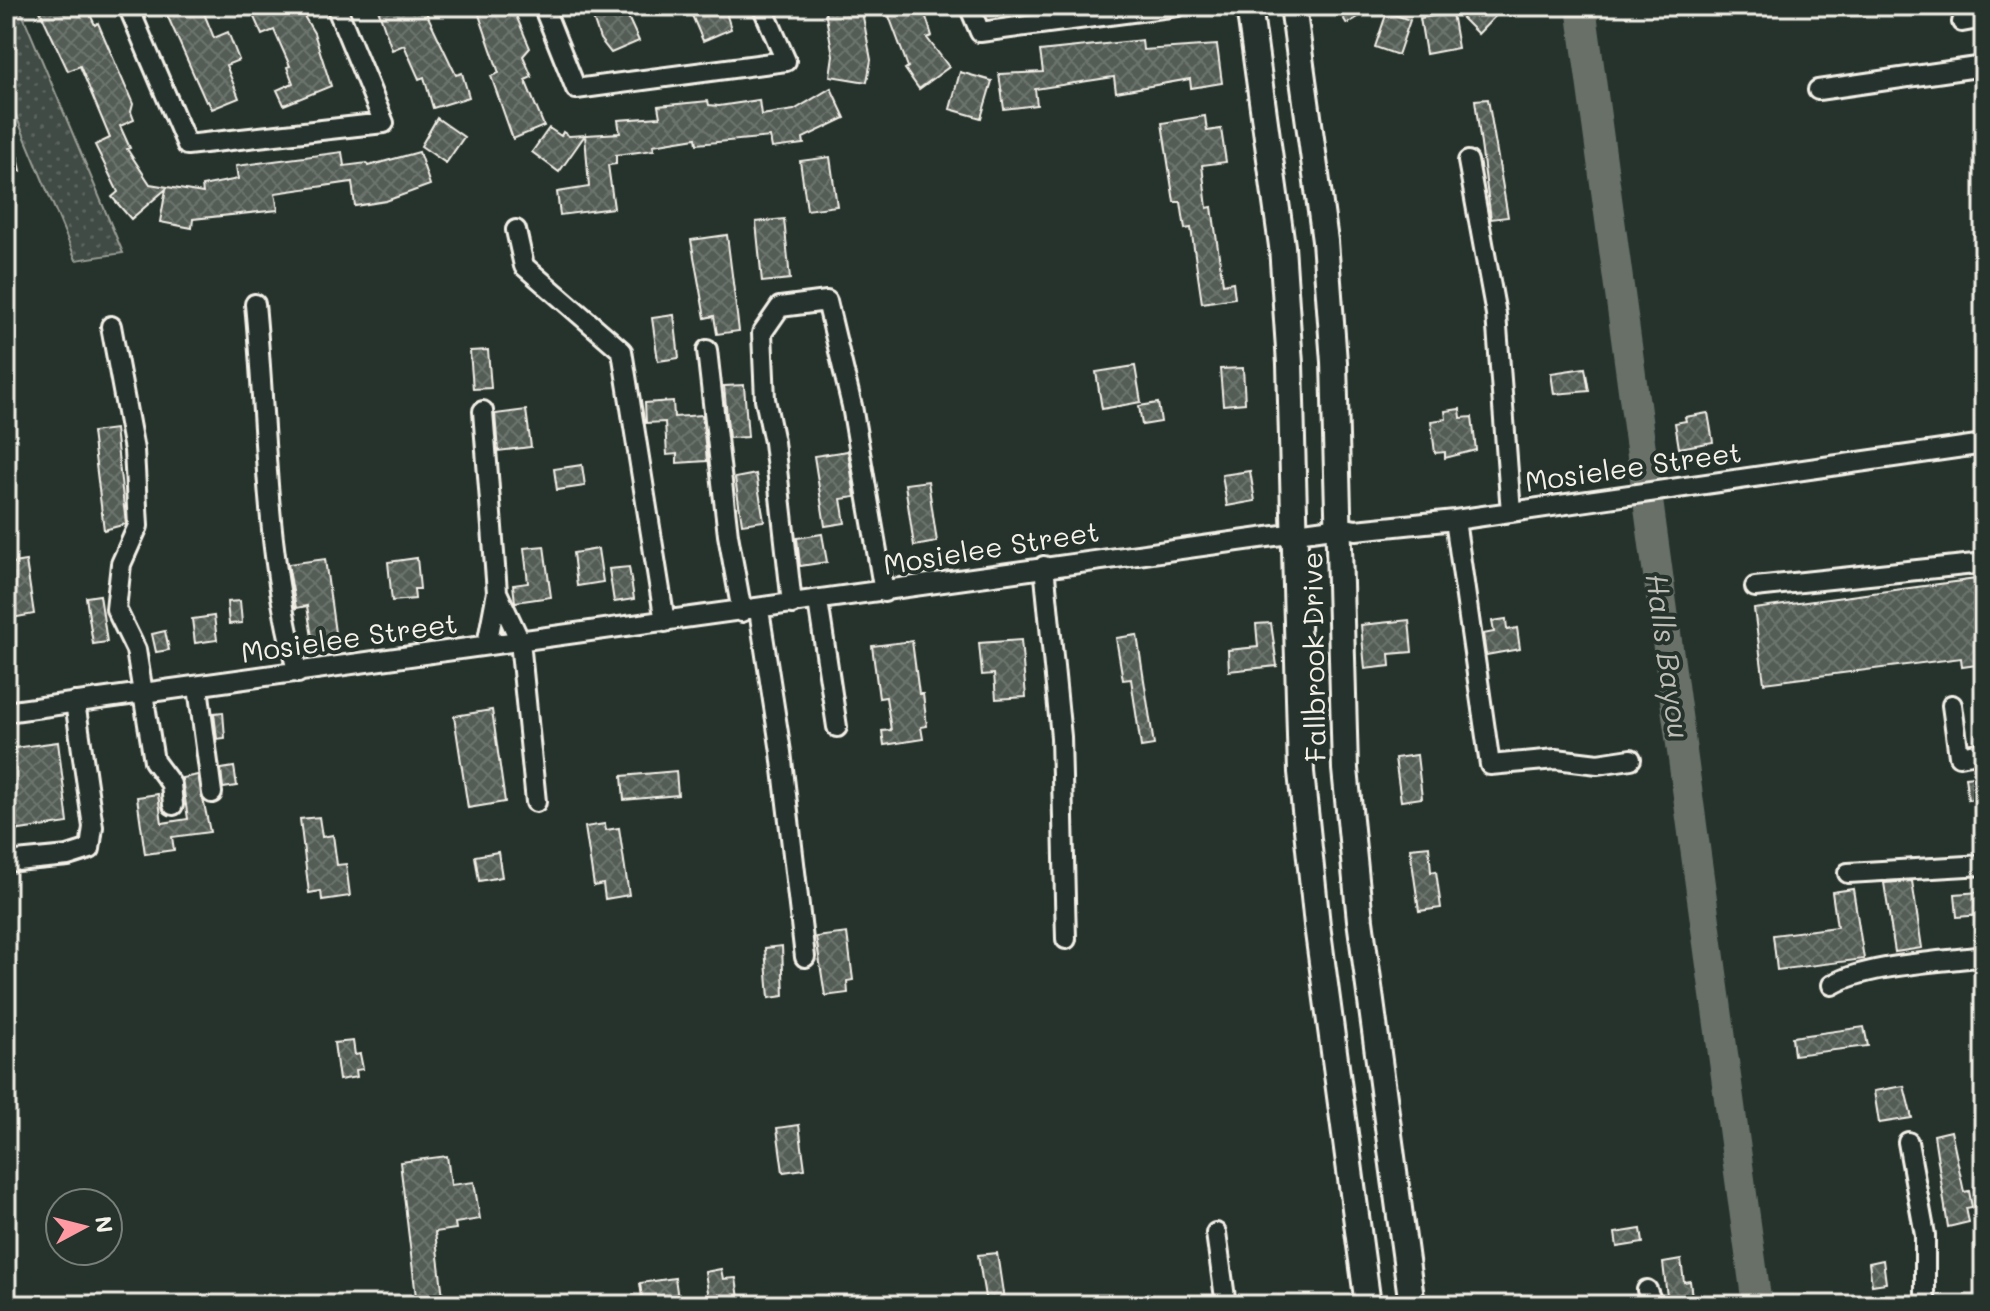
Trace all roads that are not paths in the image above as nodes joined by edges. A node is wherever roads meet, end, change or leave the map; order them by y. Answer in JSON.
{"nodes":[{"id":1,"x":128,"y":6,"type":"edge"},
{"id":2,"x":336,"y":6,"type":"edge"},
{"id":3,"x":543,"y":6,"type":"edge"},
{"id":4,"x":762,"y":6,"type":"edge"},
{"id":5,"x":969,"y":6,"type":"edge"},
{"id":6,"x":1178,"y":6,"type":"edge"},
{"id":7,"x":1249,"y":6,"type":"edge"},
{"id":8,"x":1293,"y":6,"type":"edge"},
{"id":9,"x":1984,"y":18,"type":"edge"},
{"id":10,"x":1962,"y":22,"type":"dead end"},
{"id":11,"x":1984,"y":66,"type":"edge"},
{"id":12,"x":1818,"y":90,"type":"dead end"},
{"id":13,"x":1468,"y":161,"type":"dead end"},
{"id":14,"x":516,"y":230,"type":"dead end"},
{"id":15,"x":255,"y":304,"type":"dead end"},
{"id":16,"x":111,"y":326,"type":"dead end"},
{"id":17,"x":707,"y":350,"type":"dead end"},
{"id":18,"x":483,"y":411,"type":"dead end"},
{"id":19,"x":1984,"y":444,"type":"edge"},
{"id":20,"x":1511,"y":512,"type":"junction"},
{"id":21,"x":1455,"y":520,"type":"junction"},
{"id":22,"x":1340,"y":527,"type":"junction"},
{"id":23,"x":1296,"y":532,"type":"junction"},
{"id":24,"x":1984,"y":563,"type":"edge"},
{"id":25,"x":1044,"y":566,"type":"junction"},
{"id":26,"x":1755,"y":587,"type":"dead end"},
{"id":27,"x":497,"y":592,"type":"junction"},
{"id":28,"x":884,"y":592,"type":"junction"},
{"id":29,"x":818,"y":601,"type":"junction"},
{"id":30,"x":792,"y":604,"type":"junction"},
{"id":31,"x":750,"y":611,"type":"junction"},
{"id":32,"x":665,"y":622,"type":"junction"},
{"id":33,"x":520,"y":641,"type":"junction"},
{"id":34,"x":487,"y":645,"type":"junction"},
{"id":35,"x":298,"y":673,"type":"junction"},
{"id":36,"x":198,"y":687,"type":"junction"},
{"id":37,"x":143,"y":693,"type":"junction"},
{"id":38,"x":75,"y":702,"type":"junction"},
{"id":39,"x":1952,"y":705,"type":"dead end"},
{"id":40,"x":6,"y":712,"type":"edge"},
{"id":41,"x":837,"y":727,"type":"dead end"},
{"id":42,"x":1984,"y":752,"type":"edge"},
{"id":43,"x":1631,"y":759,"type":"dead end"},
{"id":44,"x":212,"y":793,"type":"dead end"},
{"id":45,"x":536,"y":802,"type":"dead end"},
{"id":46,"x":173,"y":805,"type":"dead end"},
{"id":47,"x":6,"y":862,"type":"edge"},
{"id":48,"x":1984,"y":865,"type":"edge"},
{"id":49,"x":1848,"y":873,"type":"dead end"},
{"id":50,"x":1066,"y":939,"type":"dead end"},
{"id":51,"x":1984,"y":956,"type":"edge"},
{"id":52,"x":805,"y":957,"type":"dead end"},
{"id":53,"x":1832,"y":985,"type":"dead end"},
{"id":54,"x":1908,"y":1142,"type":"dead end"},
{"id":55,"x":1216,"y":1233,"type":"dead end"},
{"id":56,"x":1226,"y":1305,"type":"edge"},
{"id":57,"x":1368,"y":1305,"type":"edge"},
{"id":58,"x":1412,"y":1305,"type":"edge"},
{"id":59,"x":1925,"y":1305,"type":"edge"}],
"edges":[{"from":1,"to":2,"type":"street"},
{"from":3,"to":4,"type":"street"},
{"from":5,"to":6,"type":"street"},
{"from":7,"to":23,"type":"main road","name":"Fallbrook Drive"},
{"from":8,"to":22,"type":"main road","name":"Fallbrook Drive"},
{"from":9,"to":10,"type":"street"},
{"from":11,"to":12,"type":"street"},
{"from":13,"to":20,"type":"street"},
{"from":14,"to":32,"type":"street"},
{"from":15,"to":35,"type":"street"},
{"from":16,"to":37,"type":"street"},
{"from":17,"to":31,"type":"street"},
{"from":18,"to":27,"type":"street"},
{"from":19,"to":20,"type":"street","name":"Mosielee Street"},
{"from":20,"to":21,"type":"street","name":"Mosielee Street"},
{"from":21,"to":22,"type":"street","name":"Mosielee Street"},
{"from":21,"to":43,"type":"street"},
{"from":22,"to":23,"type":"street","name":"Mosielee Street"},
{"from":22,"to":58,"type":"main road","name":"Fallbrook Drive"},
{"from":23,"to":25,"type":"street","name":"Mosielee Street"},
{"from":23,"to":57,"type":"main road","name":"Fallbrook Drive"},
{"from":24,"to":26,"type":"street"},
{"from":25,"to":28,"type":"street","name":"Mosielee Street"},
{"from":25,"to":50,"type":"street"},
{"from":27,"to":33,"type":"street"},
{"from":27,"to":34,"type":"street"},
{"from":28,"to":29,"type":"street","name":"Mosielee Street"},
{"from":28,"to":30,"type":"street"},
{"from":29,"to":30,"type":"street","name":"Mosielee Street"},
{"from":29,"to":41,"type":"street"},
{"from":30,"to":31,"type":"street","name":"Mosielee Street"},
{"from":31,"to":32,"type":"street","name":"Mosielee Street"},
{"from":31,"to":52,"type":"street"},
{"from":32,"to":33,"type":"street","name":"Mosielee Street"},
{"from":33,"to":34,"type":"street","name":"Mosielee Street"},
{"from":33,"to":45,"type":"street"},
{"from":34,"to":35,"type":"street","name":"Mosielee Street"},
{"from":35,"to":36,"type":"street","name":"Mosielee Street"},
{"from":36,"to":37,"type":"street","name":"Mosielee Street"},
{"from":36,"to":44,"type":"street"},
{"from":37,"to":38,"type":"street","name":"Mosielee Street"},
{"from":37,"to":46,"type":"street"},
{"from":38,"to":40,"type":"street","name":"Mosielee Street"},
{"from":38,"to":47,"type":"street"},
{"from":39,"to":42,"type":"street"},
{"from":48,"to":49,"type":"street"},
{"from":51,"to":53,"type":"street"},
{"from":54,"to":59,"type":"street"},
{"from":55,"to":56,"type":"street"}]}
